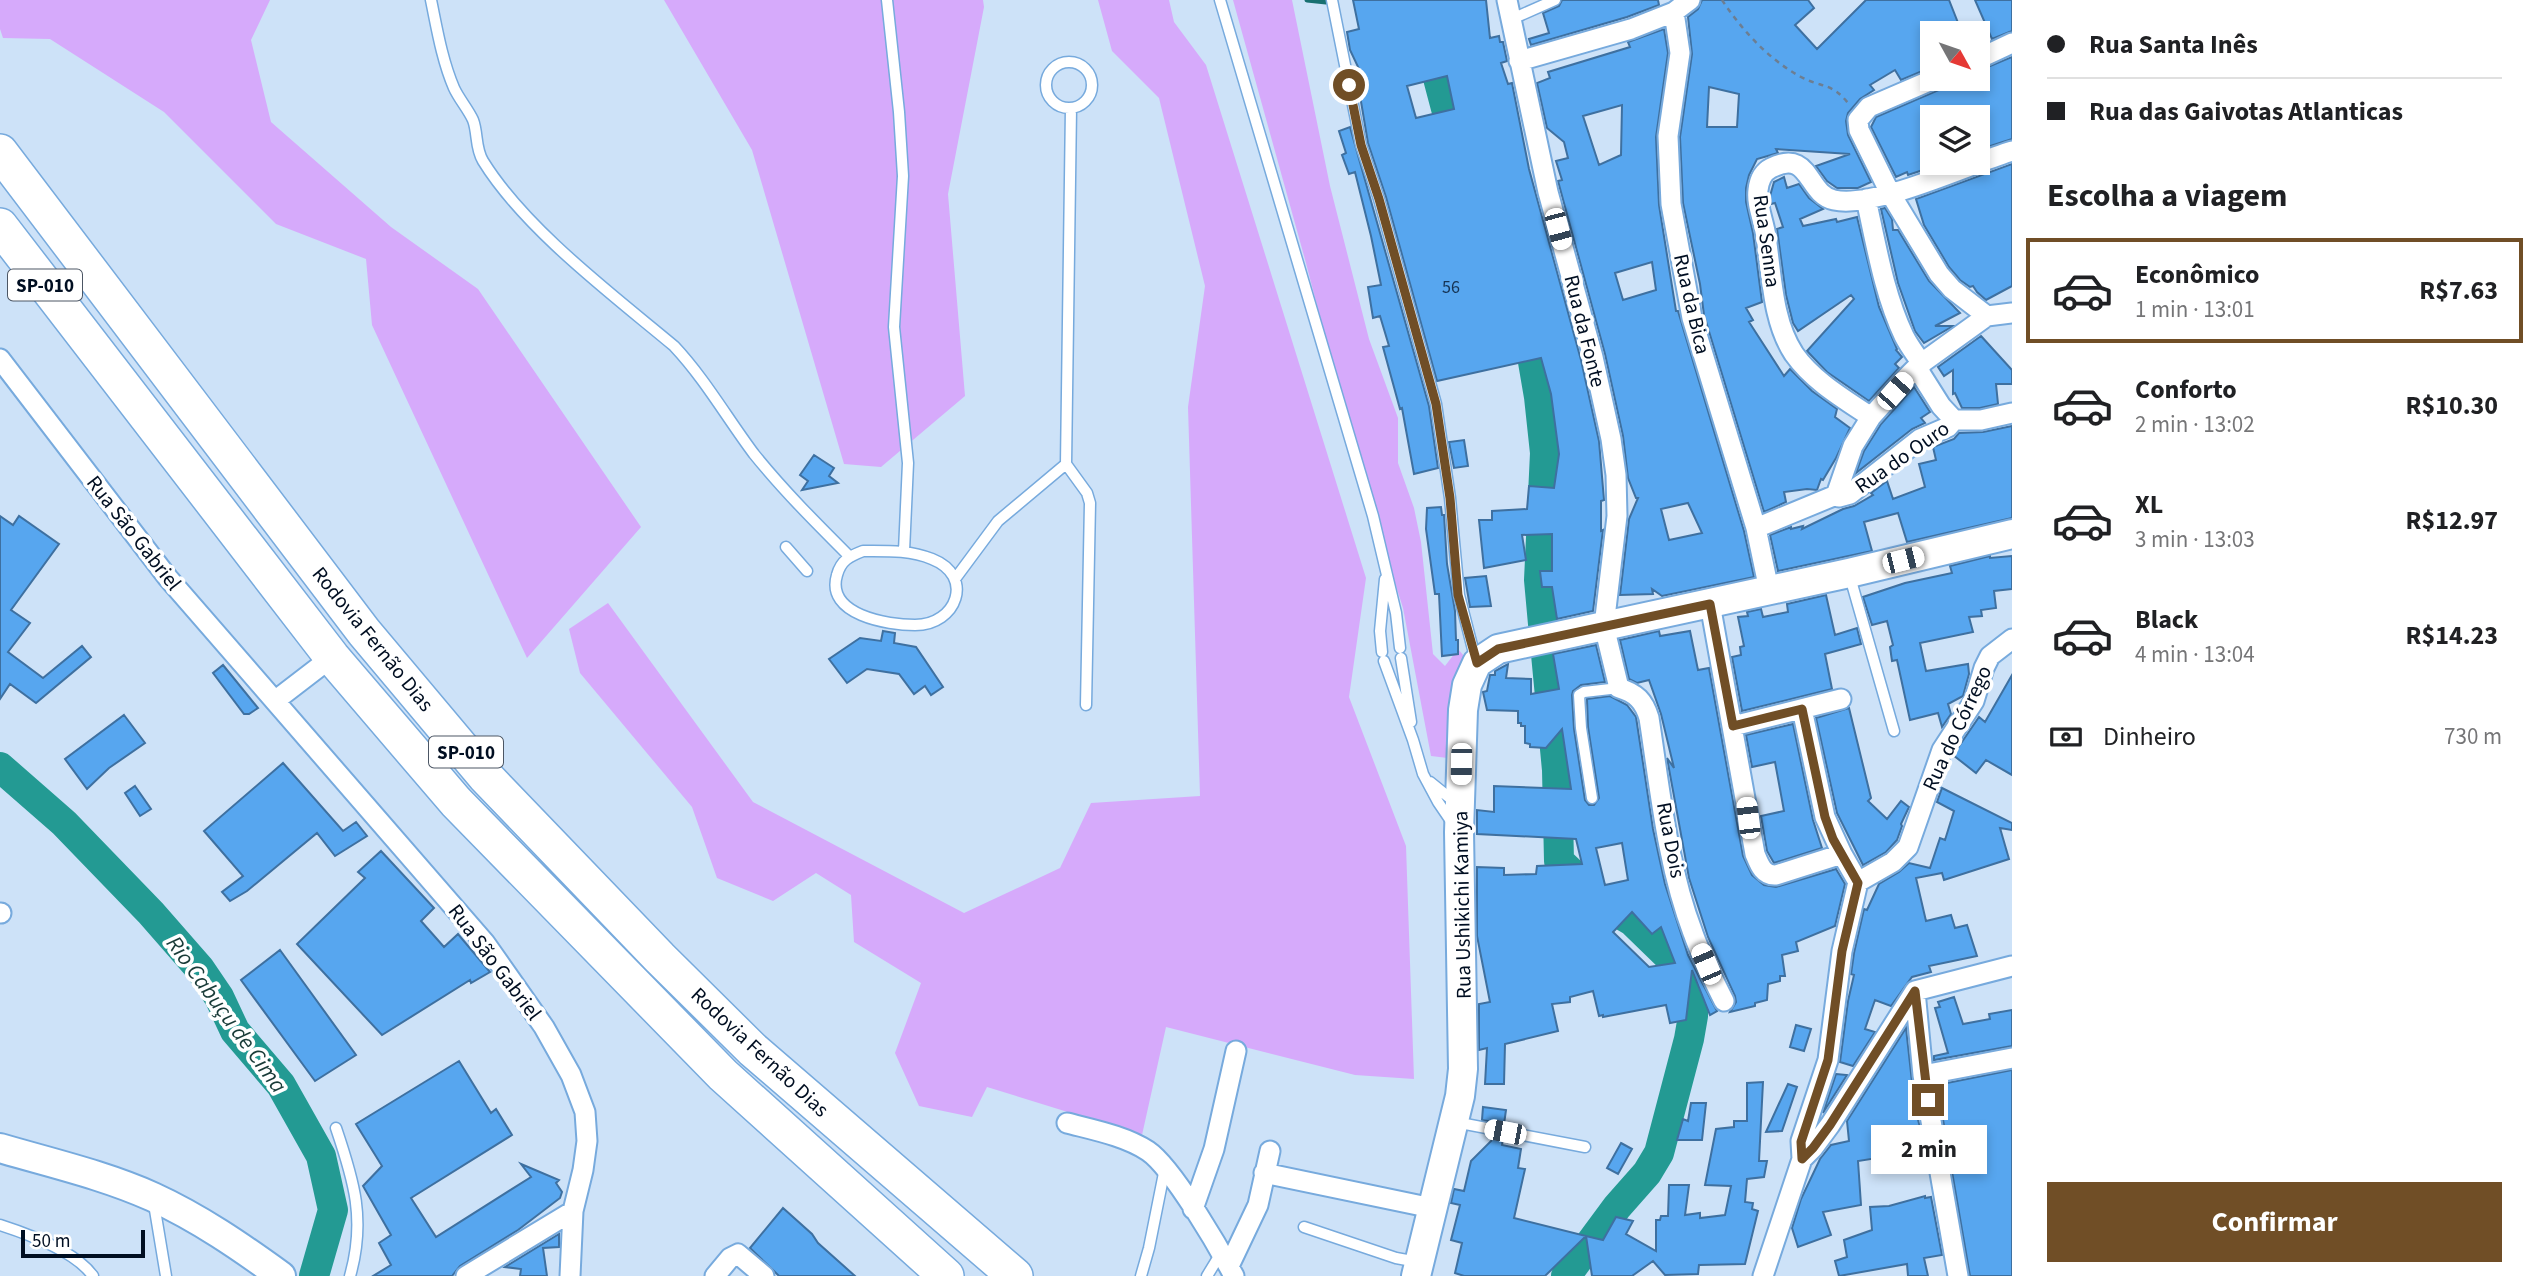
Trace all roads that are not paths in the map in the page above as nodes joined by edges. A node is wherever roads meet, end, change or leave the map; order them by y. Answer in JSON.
{"nodes":[{"id":1,"x":430,"y":0,"type":"edge"},
{"id":2,"x":887,"y":0,"type":"edge"},
{"id":3,"x":1220,"y":0,"type":"edge"},
{"id":4,"x":1332,"y":0,"type":"edge"},
{"id":5,"x":1555,"y":0,"type":"edge"},
{"id":6,"x":1682,"y":6,"type":"edge"},
{"id":7,"x":1510,"y":9,"type":"edge"},
{"id":8,"x":2012,"y":43,"type":"edge"},
{"id":9,"x":1990,"y":53,"type":"edge"},
{"id":10,"x":1519,"y":61,"type":"junction"},
{"id":11,"x":1920,"y":85,"type":"edge"},
{"id":12,"x":1071,"y":108,"type":"junction"},
{"id":13,"x":2012,"y":151,"type":"edge"},
{"id":14,"x":0,"y":152,"type":"edge"},
{"id":15,"x":1891,"y":193,"type":"junction"},
{"id":16,"x":1866,"y":199,"type":"junction"},
{"id":17,"x":0,"y":226,"type":"edge"},
{"id":18,"x":2012,"y":313,"type":"edge"},
{"id":19,"x":1987,"y":316,"type":"junction"},
{"id":20,"x":3,"y":366,"type":"edge"},
{"id":21,"x":1919,"y":366,"type":"junction"},
{"id":22,"x":2012,"y":413,"type":"edge"},
{"id":23,"x":1871,"y":417,"type":"junction"},
{"id":24,"x":1954,"y":419,"type":"junction"},
{"id":25,"x":1066,"y":464,"type":"junction"},
{"id":26,"x":1836,"y":495,"type":"junction"},
{"id":27,"x":1756,"y":528,"type":"junction"},
{"id":28,"x":2012,"y":534,"type":"edge"},
{"id":29,"x":786,"y":547,"type":"dead end"},
{"id":30,"x":904,"y":551,"type":"junction"},
{"id":31,"x":849,"y":556,"type":"junction"},
{"id":32,"x":807,"y":571,"type":"dead end"},
{"id":33,"x":1849,"y":573,"type":"junction"},
{"id":34,"x":1386,"y":575,"type":"junction"},
{"id":35,"x":955,"y":579,"type":"junction"},
{"id":36,"x":1769,"y":590,"type":"junction"},
{"id":37,"x":1710,"y":604,"type":"junction"},
{"id":38,"x":1604,"y":626,"type":"junction"},
{"id":39,"x":2012,"y":639,"type":"edge"},
{"id":40,"x":332,"y":657,"type":"junction"},
{"id":41,"x":1477,"y":663,"type":"junction"},
{"id":42,"x":1619,"y":688,"type":"junction"},
{"id":43,"x":1841,"y":699,"type":"dead end"},
{"id":44,"x":276,"y":700,"type":"junction"},
{"id":45,"x":1086,"y":705,"type":"dead end"},
{"id":46,"x":1802,"y":709,"type":"junction"},
{"id":47,"x":1733,"y":726,"type":"junction"},
{"id":48,"x":1894,"y":731,"type":"dead end"},
{"id":49,"x":1413,"y":740,"type":"junction"},
{"id":50,"x":1423,"y":774,"type":"junction"},
{"id":51,"x":1592,"y":798,"type":"dead end"},
{"id":52,"x":1460,"y":803,"type":"junction"},
{"id":53,"x":1459,"y":832,"type":"junction"},
{"id":54,"x":1842,"y":854,"type":"junction"},
{"id":55,"x":1858,"y":883,"type":"junction"},
{"id":56,"x":2012,"y":966,"type":"edge"},
{"id":57,"x":1915,"y":991,"type":"junction"},
{"id":58,"x":1724,"y":1001,"type":"dead end"},
{"id":59,"x":1236,"y":1051,"type":"dead end"},
{"id":60,"x":2012,"y":1058,"type":"edge"},
{"id":61,"x":1923,"y":1075,"type":"junction"},
{"id":62,"x":1454,"y":1122,"type":"junction"},
{"id":63,"x":1067,"y":1123,"type":"dead end"},
{"id":64,"x":336,"y":1128,"type":"dead end"},
{"id":65,"x":1585,"y":1147,"type":"dead end"},
{"id":66,"x":0,"y":1148,"type":"edge"},
{"id":67,"x":1270,"y":1151,"type":"dead end"},
{"id":68,"x":1802,"y":1159,"type":"junction"},
{"id":69,"x":1165,"y":1168,"type":"junction"},
{"id":70,"x":1264,"y":1173,"type":"junction"},
{"id":71,"x":153,"y":1197,"type":"junction"},
{"id":72,"x":1432,"y":1208,"type":"junction"},
{"id":73,"x":1193,"y":1209,"type":"junction"},
{"id":74,"x":573,"y":1211,"type":"junction"},
{"id":75,"x":0,"y":1225,"type":"edge"},
{"id":76,"x":1304,"y":1227,"type":"dead end"},
{"id":77,"x":1228,"y":1265,"type":"edge"},
{"id":78,"x":1417,"y":1269,"type":"edge"},
{"id":79,"x":93,"y":1276,"type":"edge"},
{"id":80,"x":166,"y":1276,"type":"edge"},
{"id":81,"x":281,"y":1276,"type":"edge"},
{"id":82,"x":351,"y":1276,"type":"edge"},
{"id":83,"x":466,"y":1276,"type":"edge"},
{"id":84,"x":570,"y":1276,"type":"edge"},
{"id":85,"x":715,"y":1276,"type":"edge"},
{"id":86,"x":764,"y":1276,"type":"edge"},
{"id":87,"x":946,"y":1276,"type":"edge"},
{"id":88,"x":1015,"y":1276,"type":"edge"},
{"id":89,"x":1141,"y":1276,"type":"edge"},
{"id":90,"x":1207,"y":1276,"type":"edge"},
{"id":91,"x":1763,"y":1276,"type":"edge"},
{"id":92,"x":1958,"y":1276,"type":"edge"}],
"edges":[{"from":1,"to":31,"type":"lane"},
{"from":2,"to":30,"type":"lane"},
{"from":3,"to":34,"type":"lane"},
{"from":4,"to":41,"type":"lane"},
{"from":5,"to":7,"type":"lane"},
{"from":6,"to":10,"type":"street"},
{"from":6,"to":27,"type":"street","name":"Rua da Bica"},
{"from":7,"to":10,"type":"street","name":"Rua da Fonte"},
{"from":8,"to":9,"type":"street"},
{"from":10,"to":38,"type":"street","name":"Rua da Fonte"},
{"from":11,"to":15,"type":"street"},
{"from":12,"to":12,"type":"lane"},
{"from":12,"to":25,"type":"lane"},
{"from":13,"to":15,"type":"street","name":"Rua Senna"},
{"from":14,"to":88,"type":"highway","name":"Rodovia Fernão Dias","number":"SP-010"},
{"from":15,"to":16,"type":"street","name":"Rua Senna"},
{"from":15,"to":19,"type":"street"},
{"from":16,"to":21,"type":"street"},
{"from":16,"to":23,"type":"street","name":"Rua Senna"},
{"from":17,"to":40,"type":"highway","name":"Rodovia Fernão Dias","number":"SP-010"},
{"from":18,"to":19,"type":"street"},
{"from":19,"to":21,"type":"street"},
{"from":20,"to":44,"type":"street","name":"Rua São Gabriel"},
{"from":21,"to":23,"type":"street"},
{"from":21,"to":24,"type":"street"},
{"from":22,"to":24,"type":"street","name":"Rua do Ouro"},
{"from":23,"to":26,"type":"street"},
{"from":24,"to":26,"type":"street","name":"Rua do Ouro"},
{"from":25,"to":35,"type":"lane"},
{"from":25,"to":45,"type":"lane"},
{"from":26,"to":27,"type":"street","name":"Rua do Ouro"},
{"from":27,"to":36,"type":"street","name":"Rua da Bica"},
{"from":28,"to":33,"type":"main road"},
{"from":29,"to":32,"type":"lane"},
{"from":30,"to":31,"type":"lane"},
{"from":30,"to":35,"type":"lane"},
{"from":31,"to":35,"type":"lane"},
{"from":33,"to":36,"type":"main road"},
{"from":33,"to":48,"type":"lane"},
{"from":34,"to":49,"type":"lane"},
{"from":34,"to":49,"type":"lane"},
{"from":36,"to":37,"type":"main road"},
{"from":37,"to":38,"type":"main road"},
{"from":37,"to":47,"type":"street"},
{"from":38,"to":41,"type":"main road"},
{"from":38,"to":42,"type":"street"},
{"from":39,"to":55,"type":"street","name":"Rua do Córrego"},
{"from":40,"to":44,"type":"street"},
{"from":40,"to":87,"type":"highway","name":"Rodovia Fernão Dias","number":"SP-010"},
{"from":41,"to":52,"type":"main road","name":"Rua Ushikichi Kamiya"},
{"from":42,"to":51,"type":"lane"},
{"from":42,"to":58,"type":"street","name":"Rua Dois"},
{"from":43,"to":46,"type":"street"},
{"from":44,"to":74,"type":"street","name":"Rua São Gabriel"},
{"from":46,"to":47,"type":"street"},
{"from":46,"to":54,"type":"street"},
{"from":47,"to":54,"type":"street"},
{"from":49,"to":50,"type":"lane"},
{"from":50,"to":52,"type":"lane"},
{"from":50,"to":53,"type":"lane"},
{"from":52,"to":53,"type":"main road","name":"Rua Ushikichi Kamiya"},
{"from":53,"to":62,"type":"main road","name":"Rua Ushikichi Kamiya"},
{"from":54,"to":55,"type":"street"},
{"from":55,"to":68,"type":"street"},
{"from":56,"to":57,"type":"street"},
{"from":57,"to":61,"type":"street"},
{"from":57,"to":68,"type":"street"},
{"from":59,"to":73,"type":"street"},
{"from":60,"to":61,"type":"street"},
{"from":61,"to":92,"type":"street"},
{"from":62,"to":65,"type":"lane"},
{"from":62,"to":72,"type":"main road","name":"Rua Ushikichi Kamiya"},
{"from":63,"to":69,"type":"street"},
{"from":64,"to":82,"type":"lane"},
{"from":66,"to":71,"type":"main road"},
{"from":67,"to":70,"type":"street"},
{"from":68,"to":91,"type":"street"},
{"from":69,"to":73,"type":"street"},
{"from":69,"to":89,"type":"lane"},
{"from":70,"to":72,"type":"street"},
{"from":70,"to":77,"type":"street"},
{"from":71,"to":80,"type":"lane"},
{"from":71,"to":81,"type":"main road"},
{"from":72,"to":78,"type":"main road","name":"Rua Ushikichi Kamiya"},
{"from":73,"to":77,"type":"street"},
{"from":74,"to":83,"type":"street"},
{"from":74,"to":84,"type":"street","name":"Rua São Gabriel"},
{"from":75,"to":79,"type":"lane"},
{"from":76,"to":78,"type":"lane"},
{"from":77,"to":90,"type":"lane"},
{"from":85,"to":86,"type":"street"}]}
